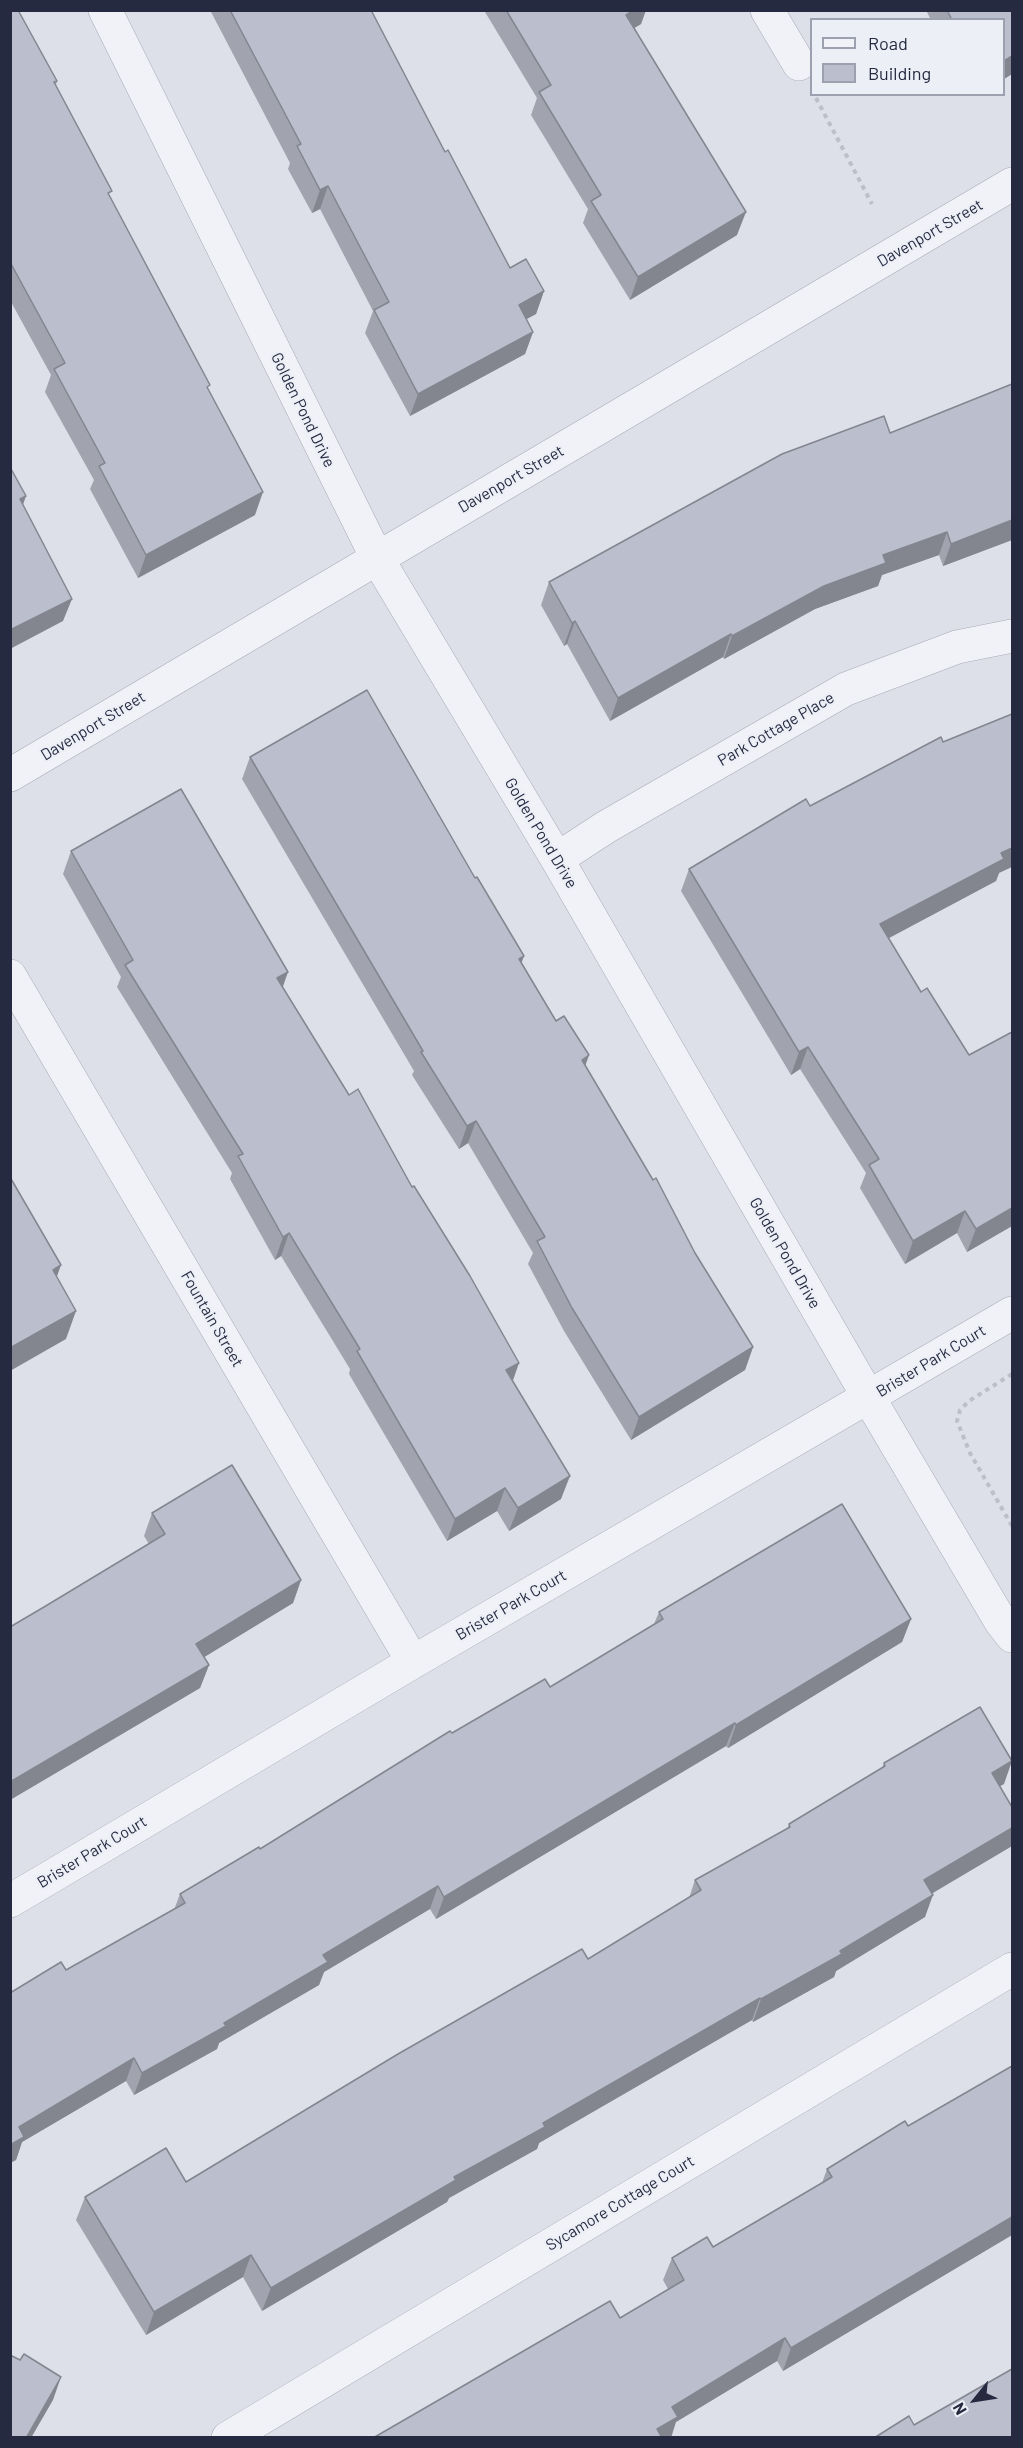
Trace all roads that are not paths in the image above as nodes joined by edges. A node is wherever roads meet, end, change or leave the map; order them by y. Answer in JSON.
{"nodes":[{"id":1,"x":105,"y":10,"type":"edge"},
{"id":2,"x":767,"y":10,"type":"edge"},
{"id":3,"x":799,"y":64,"type":"dead end"},
{"id":4,"x":1012,"y":184,"type":"edge"},
{"id":5,"x":378,"y":558,"type":"junction"},
{"id":6,"x":1012,"y":636,"type":"edge"},
{"id":7,"x":10,"y":775,"type":"edge"},
{"id":8,"x":557,"y":859,"type":"junction"},
{"id":9,"x":10,"y":976,"type":"edge"},
{"id":10,"x":1012,"y":1313,"type":"edge"},
{"id":11,"x":869,"y":1398,"type":"junction"},
{"id":12,"x":1012,"y":1636,"type":"edge"},
{"id":13,"x":413,"y":1662,"type":"junction"},
{"id":14,"x":10,"y":1901,"type":"edge"},
{"id":15,"x":1012,"y":1969,"type":"edge"},
{"id":16,"x":228,"y":2438,"type":"edge"}],
"edges":[{"from":1,"to":5,"type":"street","name":"Golden Pond Drive"},
{"from":2,"to":3,"type":"street"},
{"from":4,"to":5,"type":"street","name":"Davenport Street"},
{"from":5,"to":7,"type":"street","name":"Davenport Street"},
{"from":5,"to":8,"type":"street","name":"Golden Pond Drive"},
{"from":6,"to":8,"type":"street","name":"Park Cottage Place"},
{"from":8,"to":11,"type":"street","name":"Golden Pond Drive"},
{"from":9,"to":13,"type":"street","name":"Fountain Street"},
{"from":10,"to":11,"type":"street","name":"Brister Park Court"},
{"from":11,"to":12,"type":"street","name":"Golden Pond Drive"},
{"from":11,"to":13,"type":"street","name":"Brister Park Court"},
{"from":13,"to":14,"type":"street","name":"Brister Park Court"},
{"from":15,"to":16,"type":"street","name":"Sycamore Cottage Court"}]}
